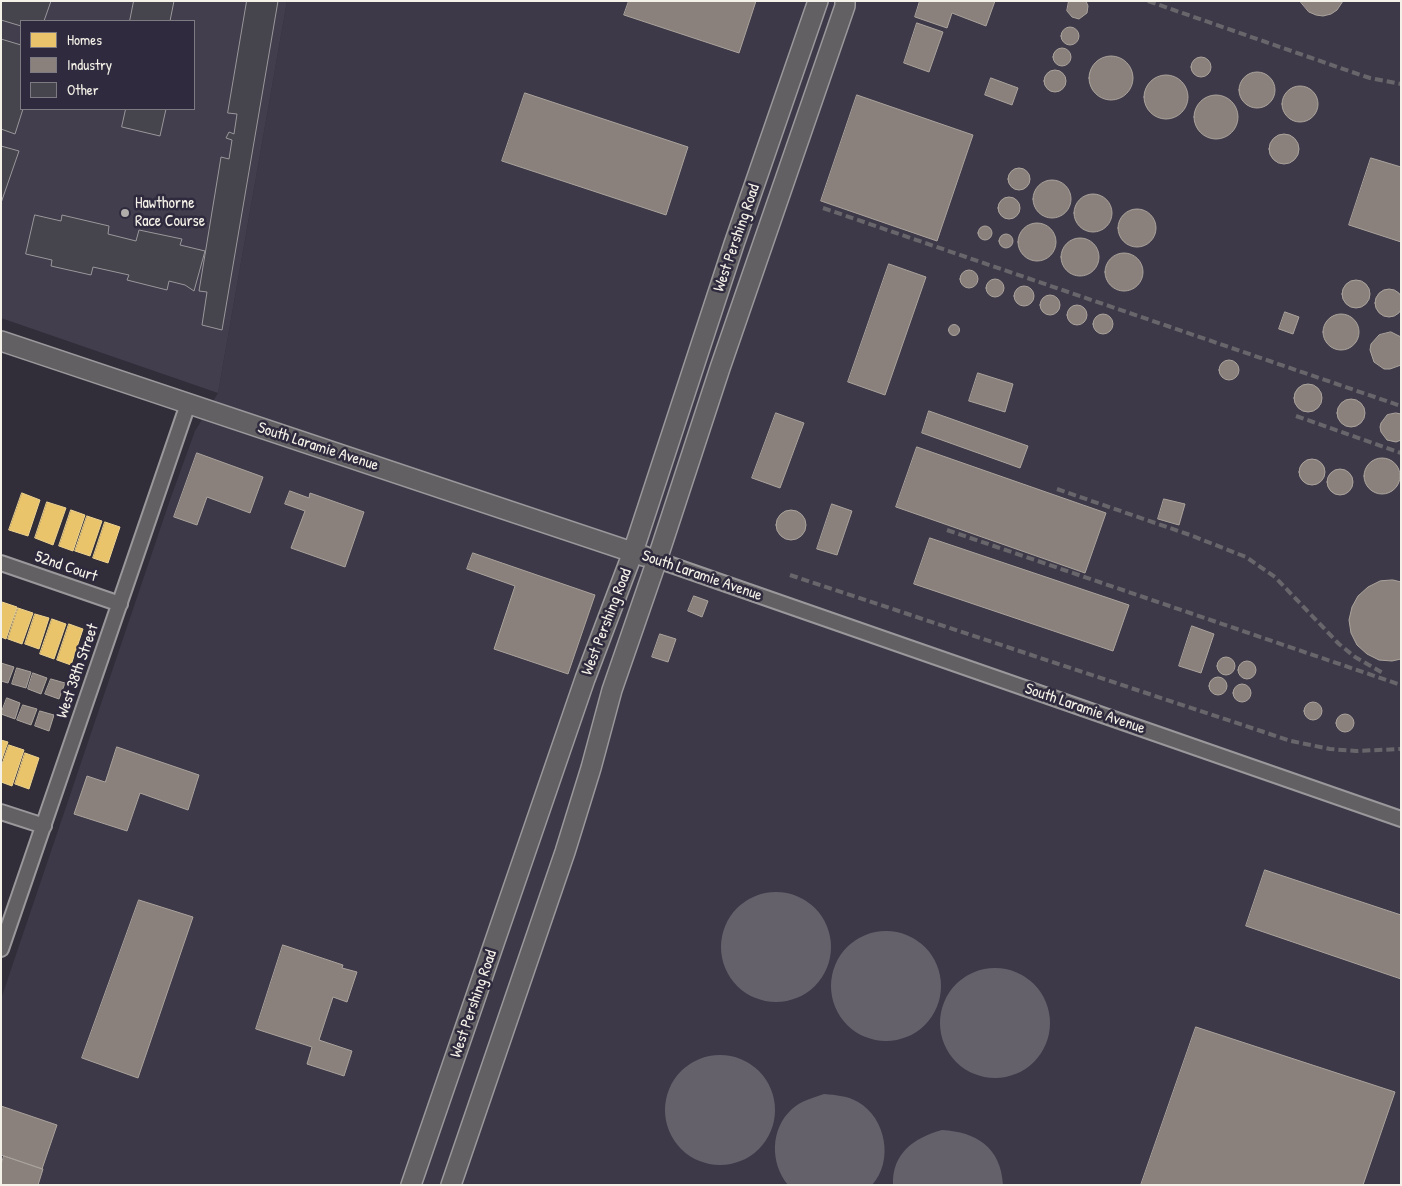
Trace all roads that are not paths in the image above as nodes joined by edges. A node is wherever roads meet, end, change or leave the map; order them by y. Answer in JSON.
{"nodes":[{"id":1,"x":818,"y":1,"type":"edge"},
{"id":2,"x":845,"y":1,"type":"edge"},
{"id":3,"x":1,"y":341,"type":"edge"},
{"id":4,"x":696,"y":359,"type":"junction"},
{"id":5,"x":720,"y":368,"type":"junction"},
{"id":6,"x":188,"y":404,"type":"junction"},
{"id":7,"x":633,"y":552,"type":"junction"},
{"id":8,"x":657,"y":560,"type":"junction"},
{"id":9,"x":1,"y":563,"type":"edge"},
{"id":10,"x":120,"y":604,"type":"junction"},
{"id":11,"x":1,"y":812,"type":"edge"},
{"id":12,"x":1401,"y":818,"type":"edge"},
{"id":13,"x":44,"y":826,"type":"junction"},
{"id":14,"x":1,"y":949,"type":"edge"},
{"id":15,"x":411,"y":1185,"type":"edge"},
{"id":16,"x":451,"y":1185,"type":"edge"}],
"edges":[{"from":1,"to":4,"type":"main road","name":"West Pershing Road"},
{"from":2,"to":5,"type":"main road","name":"West Pershing Road"},
{"from":3,"to":6,"type":"main road","name":"South Laramie Avenue"},
{"from":4,"to":5,"type":"main road"},
{"from":4,"to":7,"type":"main road","name":"West Pershing Road"},
{"from":5,"to":8,"type":"main road","name":"West Pershing Road"},
{"from":6,"to":7,"type":"main road","name":"South Laramie Avenue"},
{"from":6,"to":10,"type":"street","name":"West 38th Street"},
{"from":7,"to":8,"type":"main road","name":"South Laramie Avenue"},
{"from":7,"to":15,"type":"main road","name":"West Pershing Road"},
{"from":8,"to":12,"type":"street","name":"South Laramie Avenue"},
{"from":8,"to":16,"type":"main road","name":"West Pershing Road"},
{"from":9,"to":10,"type":"street","name":"52nd Court"},
{"from":10,"to":13,"type":"street","name":"West 38th Street"},
{"from":11,"to":13,"type":"street"},
{"from":13,"to":14,"type":"street","name":"West 38th Street"}]}
